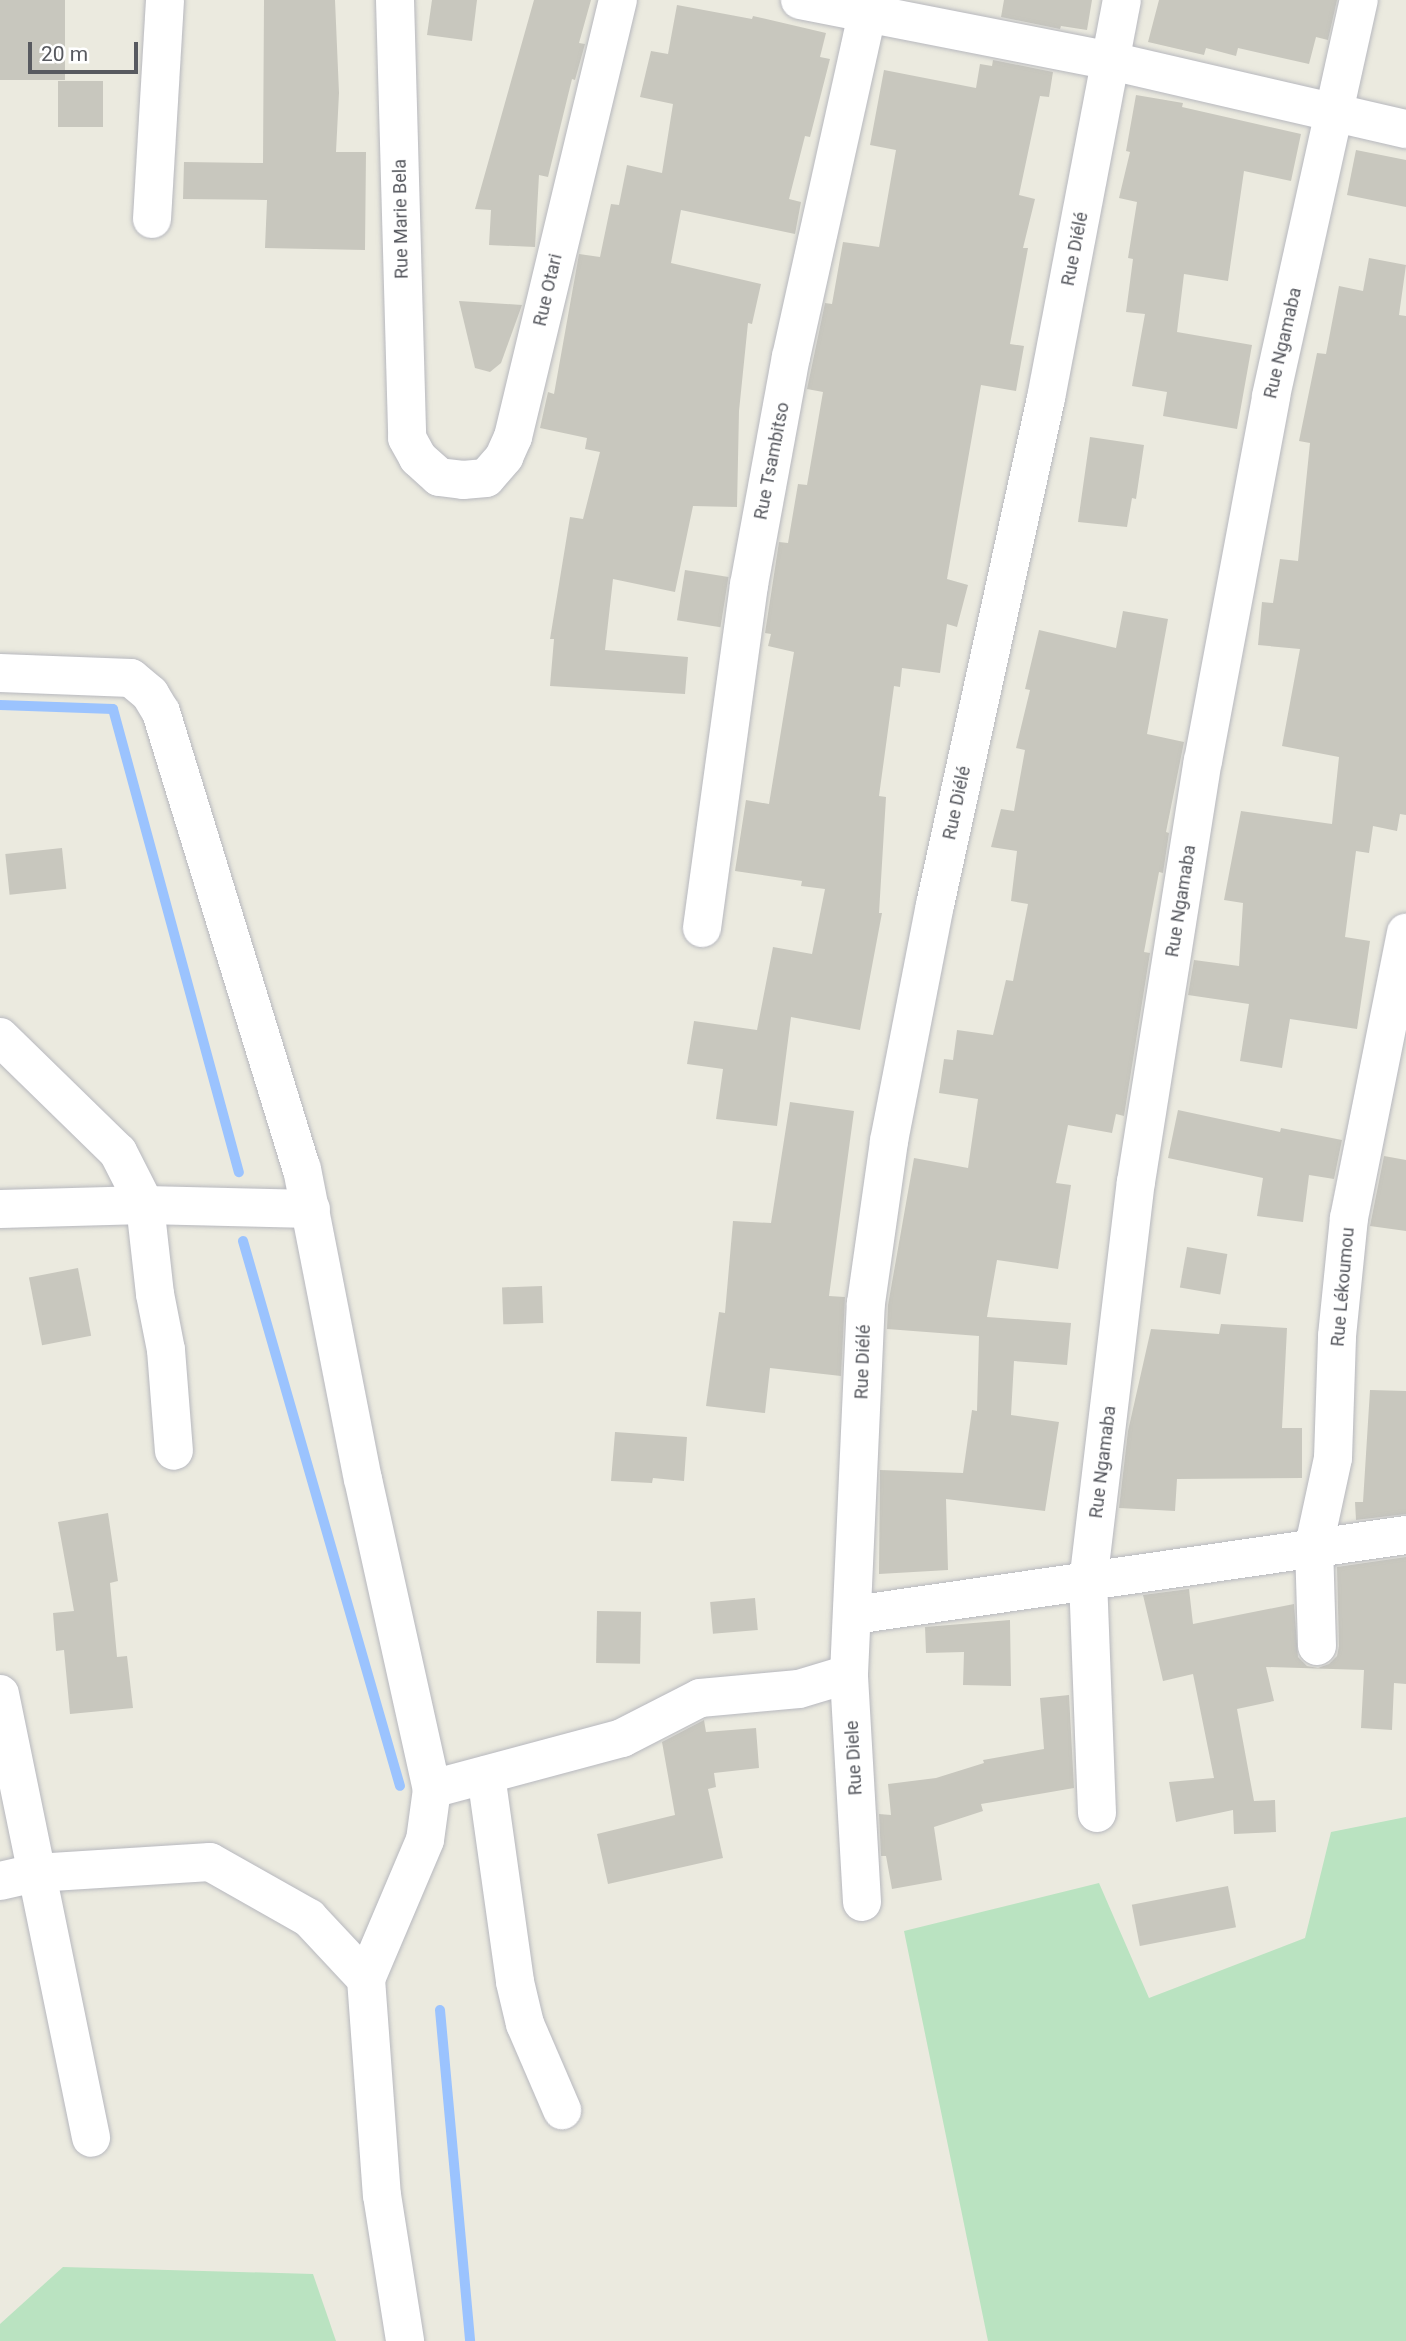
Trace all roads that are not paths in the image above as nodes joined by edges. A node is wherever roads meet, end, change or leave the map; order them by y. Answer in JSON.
{"nodes":[{"id":1,"x":165,"y":0,"type":"edge"},
{"id":2,"x":396,"y":0,"type":"edge"},
{"id":3,"x":618,"y":0,"type":"edge"},
{"id":4,"x":800,"y":0,"type":"edge"},
{"id":5,"x":1122,"y":0,"type":"edge"},
{"id":6,"x":1359,"y":0,"type":"edge"},
{"id":7,"x":868,"y":7,"type":"edge"},
{"id":8,"x":1111,"y":61,"type":"junction"},
{"id":9,"x":1335,"y":113,"type":"junction"},
{"id":10,"x":1406,"y":129,"type":"edge"},
{"id":11,"x":152,"y":219,"type":"dead end"},
{"id":12,"x":407,"y":438,"type":"joint"},
{"id":13,"x":0,"y":673,"type":"edge"},
{"id":14,"x":702,"y":928,"type":"dead end"},
{"id":15,"x":1406,"y":933,"type":"edge"},
{"id":16,"x":0,"y":1037,"type":"edge"},
{"id":17,"x":145,"y":1205,"type":"junction"},
{"id":18,"x":0,"y":1209,"type":"edge"},
{"id":19,"x":311,"y":1209,"type":"junction"},
{"id":20,"x":174,"y":1451,"type":"dead end"},
{"id":21,"x":1406,"y":1535,"type":"edge"},
{"id":22,"x":1314,"y":1546,"type":"junction"},
{"id":23,"x":1088,"y":1583,"type":"junction"},
{"id":24,"x":854,"y":1615,"type":"junction"},
{"id":25,"x":1317,"y":1646,"type":"dead end"},
{"id":26,"x":849,"y":1674,"type":"junction"},
{"id":27,"x":0,"y":1694,"type":"edge"},
{"id":28,"x":486,"y":1775,"type":"junction"},
{"id":29,"x":432,"y":1789,"type":"junction"},
{"id":30,"x":1097,"y":1813,"type":"dead end"},
{"id":31,"x":18,"y":1877,"type":"edge"},
{"id":32,"x":862,"y":1902,"type":"dead end"},
{"id":33,"x":366,"y":1979,"type":"junction"},
{"id":34,"x":562,"y":2110,"type":"dead end"},
{"id":35,"x":91,"y":2138,"type":"dead end"},
{"id":36,"x":405,"y":2341,"type":"edge"}],
"edges":[{"from":1,"to":11,"type":"street"},
{"from":2,"to":12,"type":"street","name":"Rue Marie Bela"},
{"from":3,"to":12,"type":"street","name":"Rue Otari"},
{"from":4,"to":7,"type":"street"},
{"from":5,"to":8,"type":"street","name":"Rue Diélé"},
{"from":6,"to":9,"type":"street","name":"Rue Ngamaba"},
{"from":7,"to":8,"type":"street"},
{"from":7,"to":14,"type":"street","name":"Rue Tsambitso"},
{"from":8,"to":9,"type":"street"},
{"from":8,"to":24,"type":"street","name":"Rue Diélé"},
{"from":9,"to":10,"type":"street"},
{"from":9,"to":23,"type":"street","name":"Rue Ngamaba"},
{"from":13,"to":19,"type":"street"},
{"from":15,"to":22,"type":"street","name":"Rue Lékoumou"},
{"from":16,"to":17,"type":"street"},
{"from":17,"to":18,"type":"street"},
{"from":17,"to":19,"type":"street"},
{"from":17,"to":20,"type":"street"},
{"from":19,"to":29,"type":"street"},
{"from":21,"to":22,"type":"street"},
{"from":22,"to":23,"type":"street"},
{"from":22,"to":25,"type":"street","name":"Rue Lékoumou"},
{"from":23,"to":24,"type":"street"},
{"from":23,"to":30,"type":"street","name":"Rue Ngamaba"},
{"from":24,"to":26,"type":"street","name":"Rue Diele"},
{"from":26,"to":28,"type":"street"},
{"from":26,"to":32,"type":"street","name":"Rue Diele"},
{"from":27,"to":31,"type":"street"},
{"from":28,"to":29,"type":"street"},
{"from":28,"to":34,"type":"street"},
{"from":29,"to":33,"type":"street"},
{"from":31,"to":33,"type":"street"},
{"from":31,"to":35,"type":"street"},
{"from":33,"to":36,"type":"street"}]}
